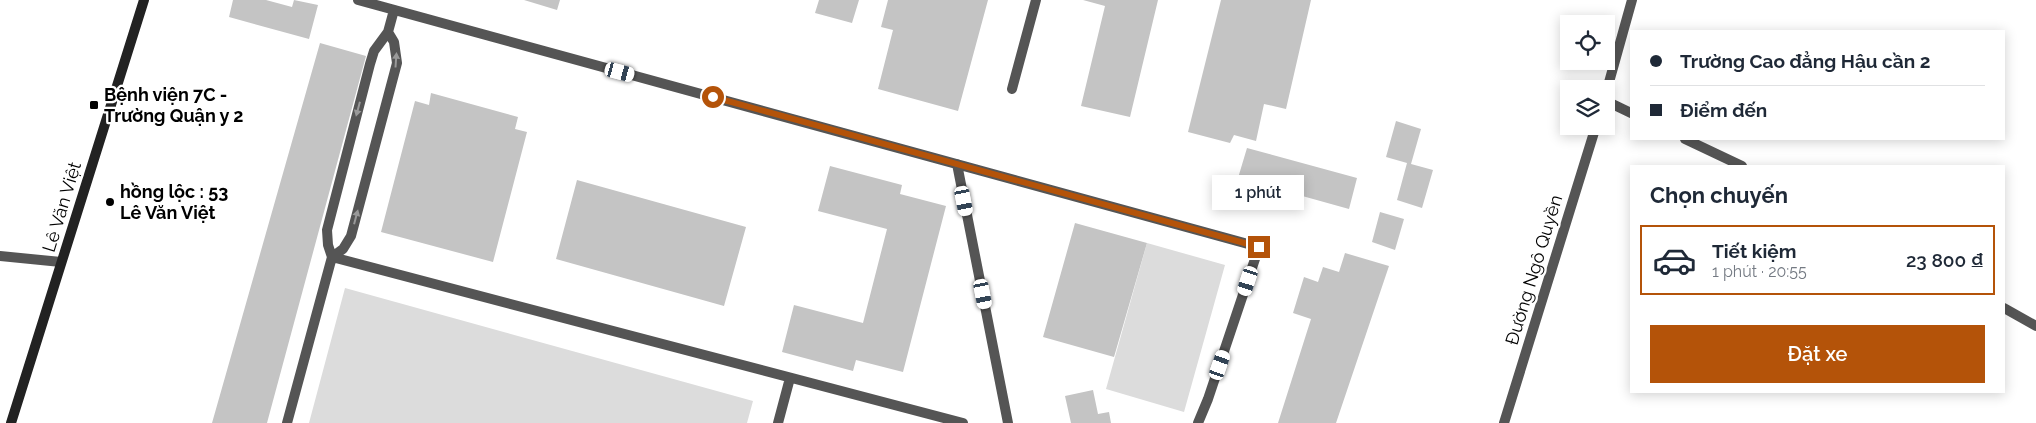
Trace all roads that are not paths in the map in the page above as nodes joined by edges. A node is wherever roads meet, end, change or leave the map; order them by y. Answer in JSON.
{"nodes":[{"id":1,"x":144,"y":0,"type":"edge"},
{"id":2,"x":358,"y":0,"type":"edge"},
{"id":3,"x":1036,"y":0,"type":"edge"},
{"id":4,"x":1632,"y":0,"type":"edge"},
{"id":5,"x":394,"y":10,"type":"junction"},
{"id":6,"x":388,"y":32,"type":"junction"},
{"id":7,"x":1610,"y":80,"type":"edge"},
{"id":8,"x":1012,"y":88,"type":"dead end"},
{"id":9,"x":1615,"y":105,"type":"edge"},
{"id":10,"x":1630,"y":113,"type":"edge"},
{"id":11,"x":1593,"y":135,"type":"edge"},
{"id":12,"x":1687,"y":140,"type":"edge"},
{"id":13,"x":957,"y":164,"type":"junction"},
{"id":14,"x":1740,"y":165,"type":"edge"},
{"id":15,"x":0,"y":256,"type":"edge"},
{"id":16,"x":332,"y":257,"type":"junction"},
{"id":17,"x":61,"y":262,"type":"junction"},
{"id":18,"x":2005,"y":309,"type":"edge"},
{"id":19,"x":2036,"y":326,"type":"edge"},
{"id":20,"x":790,"y":378,"type":"junction"},
{"id":21,"x":11,"y":423,"type":"edge"},
{"id":22,"x":287,"y":423,"type":"edge"},
{"id":23,"x":778,"y":423,"type":"edge"},
{"id":24,"x":963,"y":423,"type":"edge"},
{"id":25,"x":1008,"y":423,"type":"edge"},
{"id":26,"x":1198,"y":423,"type":"edge"},
{"id":27,"x":1504,"y":423,"type":"edge"}],
"edges":[{"from":1,"to":17,"type":"main road","name":"Lê Văn Việt"},
{"from":2,"to":5,"type":"street"},
{"from":3,"to":8,"type":"street"},
{"from":4,"to":7,"type":"street"},
{"from":5,"to":6,"type":"street"},
{"from":5,"to":13,"type":"street"},
{"from":6,"to":16,"type":"street","one_way":true},
{"from":16,"to":6,"type":"street","one_way":true},
{"from":9,"to":10,"type":"street"},
{"from":11,"to":27,"type":"street","name":"Đường Ngô Quyền"},
{"from":12,"to":14,"type":"street"},
{"from":13,"to":25,"type":"street"},
{"from":13,"to":26,"type":"street"},
{"from":15,"to":17,"type":"street"},
{"from":16,"to":20,"type":"street"},
{"from":16,"to":22,"type":"street"},
{"from":17,"to":21,"type":"main road","name":"Lê Văn Việt"},
{"from":18,"to":19,"type":"street"},
{"from":20,"to":23,"type":"street"},
{"from":20,"to":24,"type":"street"}]}
